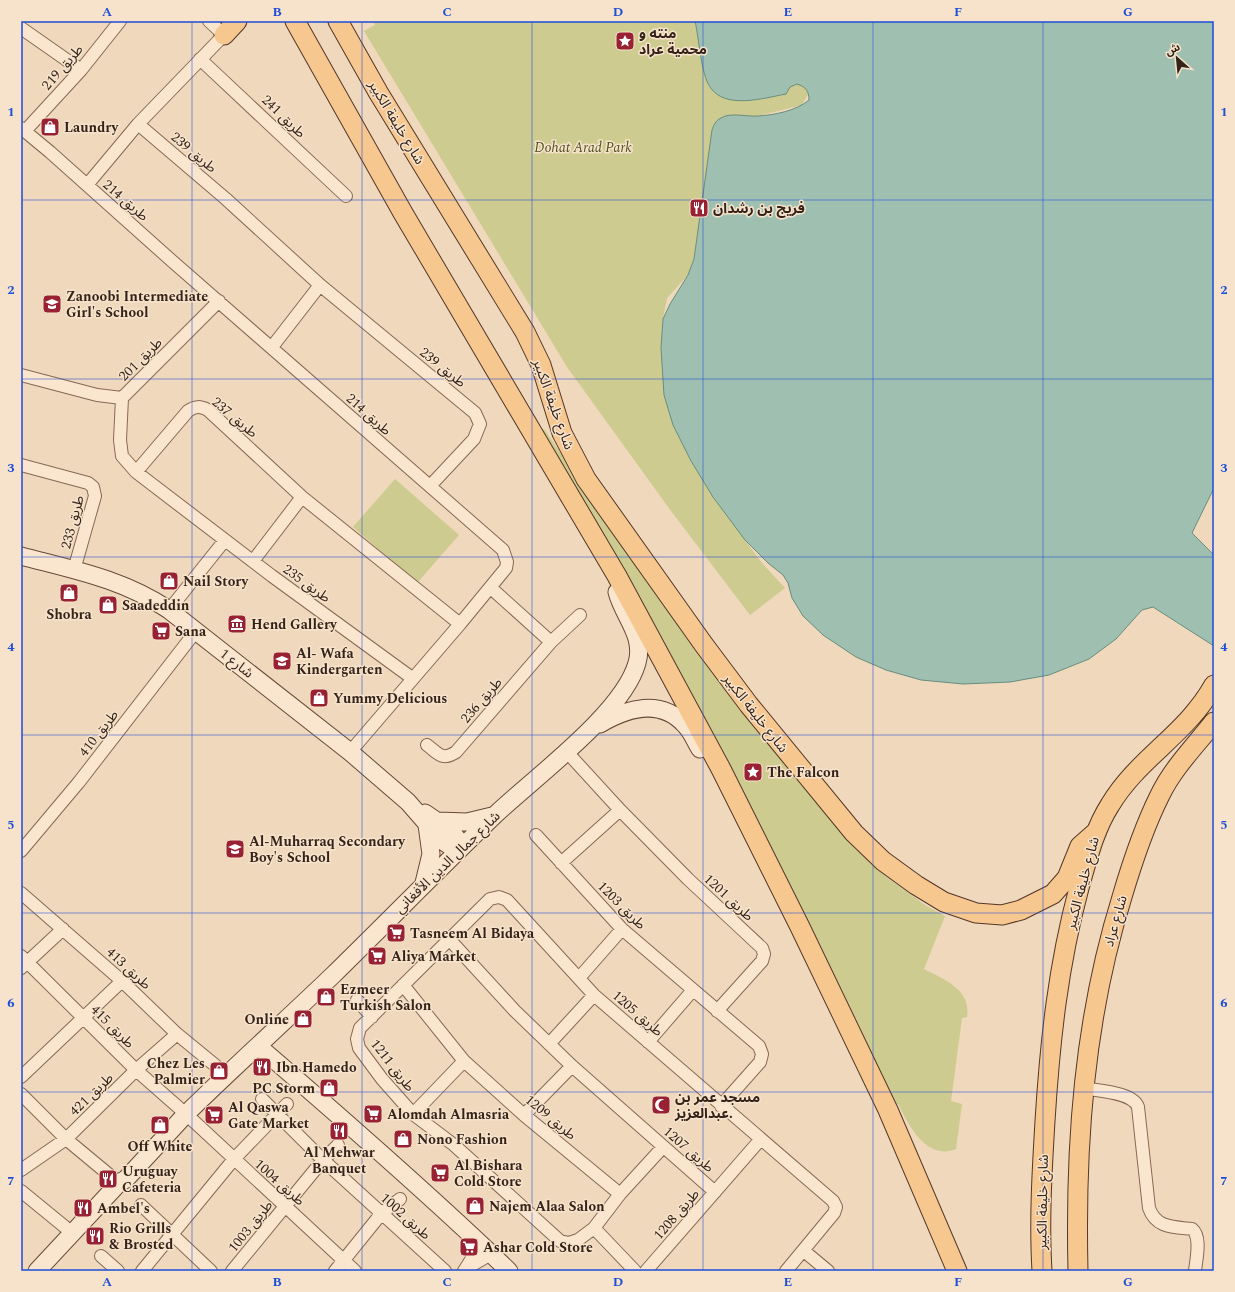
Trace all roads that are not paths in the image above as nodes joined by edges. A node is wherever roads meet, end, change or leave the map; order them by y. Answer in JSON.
{"nodes":[{"id":1,"x":120,"y":21,"type":"edge"},
{"id":2,"x":209,"y":21,"type":"edge"},
{"id":3,"x":237,"y":21,"type":"edge"},
{"id":4,"x":294,"y":21,"type":"edge"},
{"id":5,"x":338,"y":21,"type":"edge"},
{"id":6,"x":21,"y":28,"type":"edge"},
{"id":7,"x":224,"y":35,"type":"junction"},
{"id":8,"x":200,"y":59,"type":"junction"},
{"id":9,"x":81,"y":70,"type":"junction"},
{"id":10,"x":138,"y":124,"type":"junction"},
{"id":11,"x":23,"y":129,"type":"edge"},
{"id":12,"x":87,"y":185,"type":"junction"},
{"id":13,"x":346,"y":196,"type":"dead end"},
{"id":14,"x":320,"y":285,"type":"junction"},
{"id":15,"x":219,"y":301,"type":"junction"},
{"id":16,"x":272,"y":347,"type":"junction"},
{"id":17,"x":21,"y":375,"type":"edge"},
{"id":18,"x":122,"y":398,"type":"junction"},
{"id":19,"x":21,"y":465,"type":"edge"},
{"id":20,"x":136,"y":472,"type":"junction"},
{"id":21,"x":430,"y":486,"type":"junction"},
{"id":22,"x":302,"y":497,"type":"junction"},
{"id":23,"x":225,"y":540,"type":"junction"},
{"id":24,"x":21,"y":556,"type":"edge"},
{"id":25,"x":254,"y":561,"type":"junction"},
{"id":26,"x":74,"y":570,"type":"junction"},
{"id":27,"x":617,"y":576,"type":"junction"},
{"id":28,"x":491,"y":588,"type":"junction"},
{"id":29,"x":169,"y":610,"type":"junction"},
{"id":30,"x":580,"y":615,"type":"dead end"},
{"id":31,"x":460,"y":624,"type":"junction"},
{"id":32,"x":196,"y":631,"type":"junction"},
{"id":33,"x":551,"y":642,"type":"junction"},
{"id":34,"x":412,"y":678,"type":"junction"},
{"id":35,"x":1211,"y":690,"type":"edge"},
{"id":36,"x":1214,"y":722,"type":"edge"},
{"id":37,"x":590,"y":730,"type":"junction"},
{"id":38,"x":427,"y":745,"type":"dead end"},
{"id":39,"x":566,"y":751,"type":"junction"},
{"id":40,"x":350,"y":752,"type":"junction"},
{"id":41,"x":721,"y":769,"type":"junction"},
{"id":42,"x":620,"y":810,"type":"junction"},
{"id":43,"x":496,"y":814,"type":"junction"},
{"id":44,"x":432,"y":823,"type":"junction"},
{"id":45,"x":1096,"y":831,"type":"junction"},
{"id":46,"x":536,"y":835,"type":"dead end"},
{"id":47,"x":22,"y":848,"type":"edge"},
{"id":48,"x":461,"y":848,"type":"junction"},
{"id":49,"x":561,"y":863,"type":"junction"},
{"id":50,"x":424,"y":883,"type":"junction"},
{"id":51,"x":21,"y":893,"type":"edge"},
{"id":52,"x":63,"y":929,"type":"junction"},
{"id":53,"x":622,"y":929,"type":"junction"},
{"id":54,"x":449,"y":939,"type":"junction"},
{"id":55,"x":23,"y":963,"type":"edge"},
{"id":56,"x":579,"y":978,"type":"junction"},
{"id":57,"x":122,"y":981,"type":"junction"},
{"id":58,"x":403,"y":985,"type":"junction"},
{"id":59,"x":693,"y":990,"type":"junction"},
{"id":60,"x":594,"y":995,"type":"junction"},
{"id":61,"x":357,"y":1000,"type":"dead end"},
{"id":62,"x":718,"y":1011,"type":"junction"},
{"id":63,"x":372,"y":1016,"type":"junction"},
{"id":64,"x":82,"y":1017,"type":"junction"},
{"id":65,"x":177,"y":1034,"type":"junction"},
{"id":66,"x":357,"y":1039,"type":"joint"},
{"id":67,"x":648,"y":1042,"type":"junction"},
{"id":68,"x":549,"y":1044,"type":"junction"},
{"id":69,"x":258,"y":1046,"type":"junction"},
{"id":70,"x":464,"y":1061,"type":"junction"},
{"id":71,"x":216,"y":1066,"type":"dead end"},
{"id":72,"x":572,"y":1066,"type":"junction"},
{"id":73,"x":136,"y":1070,"type":"junction"},
{"id":74,"x":21,"y":1078,"type":"edge"},
{"id":75,"x":1083,"y":1088,"type":"junction"},
{"id":76,"x":21,"y":1094,"type":"edge"},
{"id":77,"x":262,"y":1098,"type":"dead end"},
{"id":78,"x":287,"y":1104,"type":"dead end"},
{"id":79,"x":721,"y":1106,"type":"junction"},
{"id":80,"x":186,"y":1114,"type":"junction"},
{"id":81,"x":278,"y":1114,"type":"junction"},
{"id":82,"x":413,"y":1114,"type":"junction"},
{"id":83,"x":524,"y":1115,"type":"junction"},
{"id":84,"x":66,"y":1139,"type":"junction"},
{"id":85,"x":760,"y":1140,"type":"junction"},
{"id":86,"x":338,"y":1145,"type":"dead end"},
{"id":87,"x":663,"y":1147,"type":"junction"},
{"id":88,"x":234,"y":1159,"type":"junction"},
{"id":89,"x":323,"y":1160,"type":"junction"},
{"id":90,"x":21,"y":1170,"type":"edge"},
{"id":91,"x":119,"y":1184,"type":"junction"},
{"id":92,"x":21,"y":1191,"type":"edge"},
{"id":93,"x":715,"y":1192,"type":"junction"},
{"id":94,"x":620,"y":1194,"type":"junction"},
{"id":95,"x":400,"y":1199,"type":"dead end"},
{"id":96,"x":141,"y":1205,"type":"dead end"},
{"id":97,"x":285,"y":1207,"type":"junction"},
{"id":98,"x":381,"y":1214,"type":"junction"},
{"id":99,"x":65,"y":1227,"type":"dead end"},
{"id":100,"x":594,"y":1228,"type":"junction"},
{"id":101,"x":171,"y":1233,"type":"junction"},
{"id":102,"x":486,"y":1249,"type":"junction"},
{"id":103,"x":804,"y":1251,"type":"junction"},
{"id":104,"x":101,"y":1256,"type":"dead end"},
{"id":105,"x":344,"y":1260,"type":"junction"},
{"id":106,"x":465,"y":1269,"type":"edge"},
{"id":107,"x":38,"y":1271,"type":"edge"},
{"id":108,"x":118,"y":1271,"type":"edge"},
{"id":109,"x":142,"y":1271,"type":"edge"},
{"id":110,"x":211,"y":1271,"type":"edge"},
{"id":111,"x":232,"y":1271,"type":"edge"},
{"id":112,"x":335,"y":1271,"type":"edge"},
{"id":113,"x":355,"y":1271,"type":"edge"},
{"id":114,"x":444,"y":1271,"type":"edge"},
{"id":115,"x":509,"y":1271,"type":"edge"},
{"id":116,"x":635,"y":1271,"type":"edge"},
{"id":117,"x":646,"y":1271,"type":"edge"},
{"id":118,"x":786,"y":1271,"type":"edge"},
{"id":119,"x":828,"y":1271,"type":"edge"},
{"id":120,"x":957,"y":1271,"type":"edge"},
{"id":121,"x":1042,"y":1271,"type":"edge"},
{"id":122,"x":1078,"y":1271,"type":"edge"},
{"id":123,"x":1195,"y":1271,"type":"edge"}],
"edges":[{"from":1,"to":9,"type":"street","name":"طريق 219"},
{"from":2,"to":7,"type":"street"},
{"from":3,"to":7,"type":"main road"},
{"from":4,"to":27,"type":"main road","name":"شارع خليفة الكبير"},
{"from":5,"to":45,"type":"main road","name":"شارع خليفة الكبير"},
{"from":6,"to":9,"type":"street"},
{"from":7,"to":8,"type":"street"},
{"from":8,"to":10,"type":"street"},
{"from":8,"to":13,"type":"street","name":"طريق 241"},
{"from":9,"to":11,"type":"street","name":"طريق 219"},
{"from":10,"to":12,"type":"street"},
{"from":10,"to":14,"type":"street","name":"طريق 239"},
{"from":11,"to":12,"type":"street","name":"طريق 214"},
{"from":12,"to":15,"type":"street","name":"طريق 214"},
{"from":14,"to":16,"type":"street"},
{"from":14,"to":21,"type":"street","name":"طريق 239"},
{"from":15,"to":16,"type":"street","name":"طريق 214"},
{"from":15,"to":18,"type":"street","name":"طريق 201"},
{"from":16,"to":21,"type":"street","name":"طريق 214"},
{"from":17,"to":18,"type":"street","name":"طريق 201"},
{"from":18,"to":20,"type":"street","name":"طريق 235"},
{"from":19,"to":26,"type":"street","name":"طريق 233"},
{"from":20,"to":22,"type":"street","name":"طريق 237"},
{"from":20,"to":23,"type":"street","name":"طريق 235"},
{"from":21,"to":28,"type":"street","name":"طريق 214"},
{"from":22,"to":25,"type":"street"},
{"from":22,"to":31,"type":"street","name":"طريق 237"},
{"from":23,"to":25,"type":"street","name":"طريق 235"},
{"from":23,"to":29,"type":"street"},
{"from":24,"to":26,"type":"street","name":"شارع 1"},
{"from":25,"to":34,"type":"street","name":"طريق 235"},
{"from":26,"to":29,"type":"street","name":"شارع 1"},
{"from":27,"to":37,"type":"street","name":"شارع جمال الدين الأفغاني"},
{"from":27,"to":41,"type":"main road","name":"شارع خليفة الكبير"},
{"from":28,"to":31,"type":"street","name":"طريق 214"},
{"from":28,"to":33,"type":"street"},
{"from":29,"to":32,"type":"street","name":"شارع 1"},
{"from":30,"to":33,"type":"street","name":"طريق 236"},
{"from":31,"to":34,"type":"street","name":"طريق 214"},
{"from":32,"to":40,"type":"street","name":"شارع 1"},
{"from":32,"to":47,"type":"street","name":"طريق 410"},
{"from":33,"to":38,"type":"street","name":"طريق 236"},
{"from":34,"to":40,"type":"street","name":"طريق 214"},
{"from":35,"to":45,"type":"main road"},
{"from":36,"to":75,"type":"main road","name":"شارع عراد"},
{"from":37,"to":39,"type":"street","name":"شارع جمال الدين الأفغاني"},
{"from":37,"to":41,"type":"street","name":"شارع جمال الدين الأفغاني"},
{"from":39,"to":42,"type":"street","name":"طريق 1201"},
{"from":39,"to":43,"type":"street","name":"شارع جمال الدين الأفغاني"},
{"from":40,"to":44,"type":"street","name":"شارع 1"},
{"from":41,"to":120,"type":"main road","name":"شارع خليفة الكبير"},
{"from":42,"to":49,"type":"street"},
{"from":42,"to":62,"type":"street","name":"طريق 1201"},
{"from":43,"to":44,"type":"street"},
{"from":43,"to":48,"type":"street","name":"شارع جمال الدين الأفغاني"},
{"from":44,"to":48,"type":"street","name":"شارع 1"},
{"from":44,"to":50,"type":"street"},
{"from":45,"to":121,"type":"main road","name":"شارع خليفة الكبير"},
{"from":46,"to":49,"type":"street","name":"طريق 1203"},
{"from":48,"to":50,"type":"street","name":"شارع جمال الدين الأفغاني"},
{"from":49,"to":53,"type":"street","name":"طريق 1203"},
{"from":50,"to":69,"type":"street","name":"شارع جمال الدين الأفغاني"},
{"from":51,"to":52,"type":"street","name":"طريق 413"},
{"from":52,"to":55,"type":"street"},
{"from":52,"to":57,"type":"street","name":"طريق 413"},
{"from":53,"to":56,"type":"street"},
{"from":53,"to":59,"type":"street","name":"طريق 1203"},
{"from":54,"to":56,"type":"street","name":"طريق 1205"},
{"from":54,"to":58,"type":"street","name":"طريق 1205"},
{"from":54,"to":68,"type":"street","name":"طريق 1207"},
{"from":55,"to":64,"type":"street","name":"طريق 415"},
{"from":56,"to":60,"type":"street","name":"طريق 1205"},
{"from":57,"to":64,"type":"street"},
{"from":57,"to":65,"type":"street","name":"طريق 413"},
{"from":58,"to":63,"type":"street","name":"طريق 1205"},
{"from":58,"to":70,"type":"street","name":"طريق 1209"},
{"from":59,"to":62,"type":"street","name":"طريق 1203"},
{"from":59,"to":67,"type":"street"},
{"from":60,"to":67,"type":"street","name":"طريق 1205"},
{"from":60,"to":68,"type":"street"},
{"from":61,"to":63,"type":"street"},
{"from":62,"to":79,"type":"street","name":"طريق 1203"},
{"from":63,"to":66,"type":"street","name":"طريق 1205"},
{"from":64,"to":73,"type":"street","name":"طريق 415"},
{"from":64,"to":74,"type":"street"},
{"from":65,"to":71,"type":"street","name":"طريق 413"},
{"from":65,"to":73,"type":"street","name":"طريق 421"},
{"from":66,"to":82,"type":"street","name":"طريق 1211"},
{"from":67,"to":79,"type":"street","name":"طريق 1205"},
{"from":68,"to":72,"type":"street","name":"طريق 1207"},
{"from":69,"to":80,"type":"street","name":"شارع جمال الدين الأفغاني"},
{"from":69,"to":102,"type":"street"},
{"from":70,"to":82,"type":"street"},
{"from":70,"to":83,"type":"street","name":"طريق 1209"},
{"from":72,"to":83,"type":"street"},
{"from":72,"to":87,"type":"street","name":"طريق 1207"},
{"from":73,"to":80,"type":"street","name":"طريق 415"},
{"from":73,"to":84,"type":"street","name":"طريق 421"},
{"from":75,"to":122,"type":"main road","name":"شارع عراد"},
{"from":75,"to":123,"type":"street"},
{"from":76,"to":84,"type":"street"},
{"from":77,"to":81,"type":"street","name":"طريق 1002"},
{"from":78,"to":81,"type":"street"},
{"from":79,"to":85,"type":"street","name":"طريق 1205"},
{"from":80,"to":88,"type":"street","name":"طريق 1004"},
{"from":80,"to":91,"type":"street","name":"شارع جمال الدين الأفغاني"},
{"from":81,"to":88,"type":"street"},
{"from":81,"to":89,"type":"street","name":"طريق 1002"},
{"from":82,"to":100,"type":"street","name":"طريق 1211"},
{"from":83,"to":94,"type":"street","name":"طريق 1209"},
{"from":84,"to":90,"type":"street","name":"طريق 421"},
{"from":84,"to":91,"type":"street"},
{"from":85,"to":93,"type":"street","name":"طريق 1208"},
{"from":85,"to":103,"type":"street","name":"طريق 1205"},
{"from":86,"to":89,"type":"street","name":"طريق 1003"},
{"from":87,"to":93,"type":"street","name":"طريق 1207"},
{"from":87,"to":94,"type":"street","name":"طريق 1211"},
{"from":88,"to":97,"type":"street","name":"طريق 1004"},
{"from":88,"to":101,"type":"street"},
{"from":89,"to":97,"type":"street","name":"طريق 1003"},
{"from":89,"to":98,"type":"street","name":"طريق 1002"},
{"from":91,"to":107,"type":"street","name":"شارع جمال الدين الأفغاني"},
{"from":92,"to":99,"type":"street"},
{"from":93,"to":117,"type":"street","name":"طريق 1208"},
{"from":94,"to":100,"type":"street","name":"طريق 1211"},
{"from":95,"to":98,"type":"street"},
{"from":96,"to":101,"type":"street"},
{"from":97,"to":105,"type":"street","name":"طريق 1004"},
{"from":97,"to":111,"type":"street","name":"طريق 1003"},
{"from":98,"to":105,"type":"street"},
{"from":98,"to":114,"type":"street","name":"طريق 1002"},
{"from":100,"to":116,"type":"street"},
{"from":101,"to":109,"type":"street"},
{"from":101,"to":110,"type":"street"},
{"from":102,"to":106,"type":"street"},
{"from":102,"to":115,"type":"street"},
{"from":103,"to":118,"type":"street","name":"طريق 1205"},
{"from":103,"to":119,"type":"street"},
{"from":104,"to":108,"type":"street"},
{"from":105,"to":112,"type":"street"},
{"from":105,"to":113,"type":"street","name":"طريق 1004"}]}
